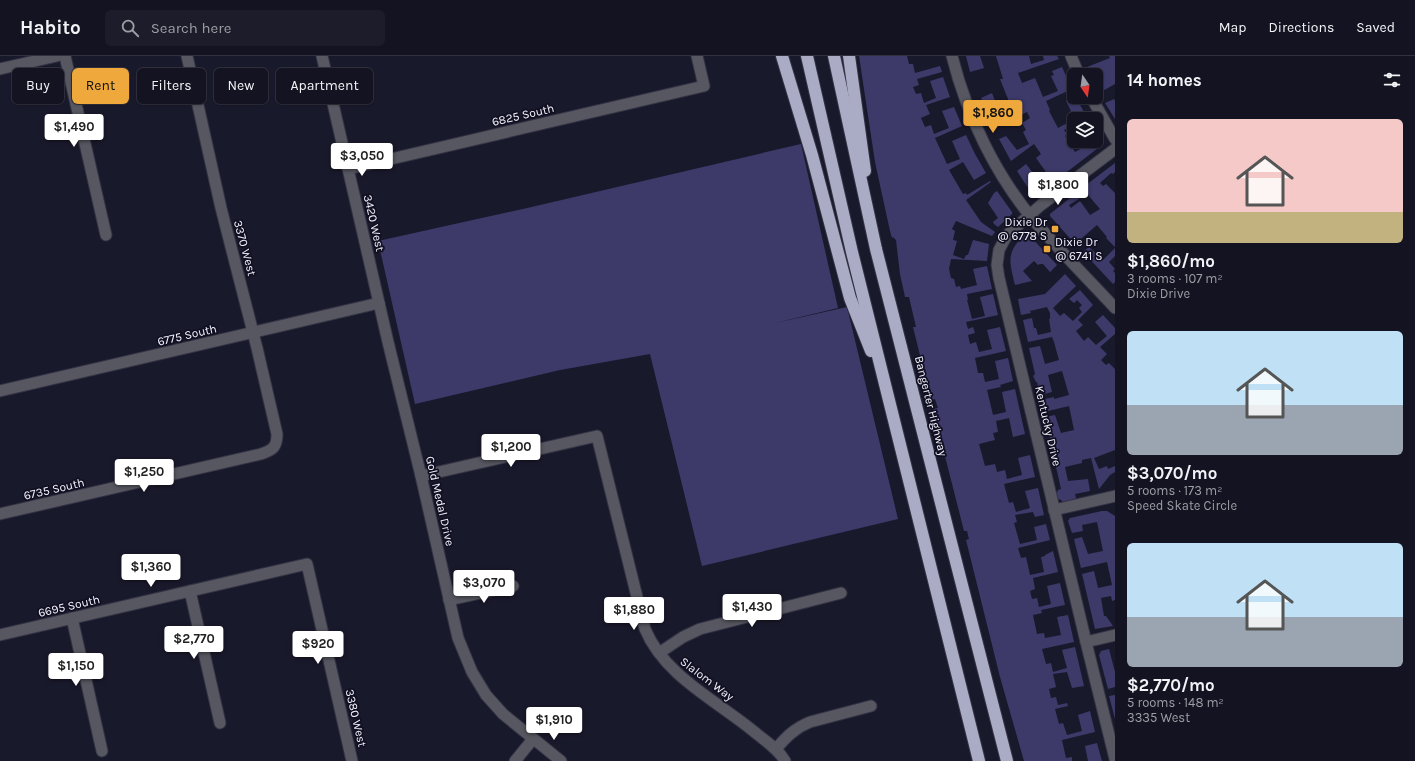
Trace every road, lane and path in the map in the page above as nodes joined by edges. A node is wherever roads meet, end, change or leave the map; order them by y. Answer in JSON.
{"nodes":[{"id":1,"x":57,"y":56,"type":"edge"},
{"id":2,"x":65,"y":56,"type":"edge"},
{"id":3,"x":186,"y":56,"type":"edge"},
{"id":4,"x":322,"y":56,"type":"edge"},
{"id":5,"x":697,"y":56,"type":"edge"},
{"id":6,"x":782,"y":56,"type":"edge"},
{"id":7,"x":807,"y":56,"type":"edge"},
{"id":8,"x":834,"y":56,"type":"edge"},
{"id":9,"x":849,"y":56,"type":"edge"},
{"id":10,"x":952,"y":56,"type":"edge"},
{"id":11,"x":1071,"y":56,"type":"edge"},
{"id":12,"x":1076,"y":68,"type":"edge"},
{"id":13,"x":0,"y":69,"type":"edge"},
{"id":14,"x":1095,"y":104,"type":"edge"},
{"id":15,"x":1115,"y":139,"type":"edge"},
{"id":16,"x":1115,"y":149,"type":"edge"},
{"id":17,"x":348,"y":169,"type":"junction"},
{"id":18,"x":1030,"y":214,"type":"junction"},
{"id":19,"x":868,"y":216,"type":"junction"},
{"id":20,"x":106,"y":235,"type":"dead end"},
{"id":21,"x":380,"y":303,"type":"junction"},
{"id":22,"x":1115,"y":308,"type":"edge"},
{"id":23,"x":253,"y":333,"type":"junction"},
{"id":24,"x":882,"y":372,"type":"junction"},
{"id":25,"x":0,"y":391,"type":"edge"},
{"id":26,"x":276,"y":446,"type":"joint"},
{"id":27,"x":421,"y":476,"type":"junction"},
{"id":28,"x":1115,"y":496,"type":"edge"},
{"id":29,"x":1054,"y":510,"type":"junction"},
{"id":30,"x":0,"y":514,"type":"edge"},
{"id":31,"x":307,"y":564,"type":"joint"},
{"id":32,"x":513,"y":586,"type":"dead end"},
{"id":33,"x":190,"y":591,"type":"junction"},
{"id":34,"x":841,"y":593,"type":"dead end"},
{"id":35,"x":450,"y":600,"type":"junction"},
{"id":36,"x":72,"y":618,"type":"junction"},
{"id":37,"x":0,"y":635,"type":"edge"},
{"id":38,"x":1115,"y":636,"type":"edge"},
{"id":39,"x":1086,"y":642,"type":"junction"},
{"id":40,"x":659,"y":653,"type":"junction"},
{"id":41,"x":871,"y":706,"type":"dead end"},
{"id":42,"x":220,"y":723,"type":"dead end"},
{"id":43,"x":533,"y":739,"type":"junction"},
{"id":44,"x":776,"y":749,"type":"junction"},
{"id":45,"x":102,"y":751,"type":"dead end"},
{"id":46,"x":1115,"y":759,"type":"edge"},
{"id":47,"x":352,"y":761,"type":"edge"},
{"id":48,"x":515,"y":761,"type":"edge"},
{"id":49,"x":561,"y":761,"type":"edge"},
{"id":50,"x":785,"y":761,"type":"edge"},
{"id":51,"x":979,"y":761,"type":"edge"},
{"id":52,"x":1007,"y":761,"type":"edge"}],
"edges":[{"from":1,"to":13,"type":"street"},
{"from":2,"to":20,"type":"street"},
{"from":3,"to":23,"type":"street","name":"3370 West"},
{"from":4,"to":17,"type":"street","name":"3420 West"},
{"from":5,"to":17,"type":"street","name":"6825 South"},
{"from":6,"to":24,"type":"highway"},
{"from":7,"to":24,"type":"highway"},
{"from":8,"to":19,"type":"highway","name":"Bangerter Highway"},
{"from":9,"to":19,"type":"highway"},
{"from":10,"to":18,"type":"street"},
{"from":11,"to":12,"type":"street"},
{"from":14,"to":15,"type":"street"},
{"from":16,"to":18,"type":"street","name":"Kentucky Drive"},
{"from":17,"to":21,"type":"street","name":"3420 West"},
{"from":18,"to":22,"type":"street"},
{"from":18,"to":29,"type":"street","name":"Kentucky Drive"},
{"from":19,"to":52,"type":"highway","name":"Bangerter Highway"},
{"from":21,"to":23,"type":"street","name":"6775 South"},
{"from":21,"to":27,"type":"street","name":"Gold Medal Drive"},
{"from":23,"to":25,"type":"street","name":"6775 South"},
{"from":23,"to":26,"type":"street","name":"3370 West"},
{"from":24,"to":51,"type":"highway"},
{"from":26,"to":30,"type":"street","name":"6735 South"},
{"from":27,"to":35,"type":"street","name":"Gold Medal Drive"},
{"from":27,"to":40,"type":"street","name":"Slalom Way"},
{"from":28,"to":29,"type":"street"},
{"from":29,"to":39,"type":"street","name":"Kentucky Drive"},
{"from":31,"to":33,"type":"street","name":"6695 South"},
{"from":31,"to":47,"type":"street","name":"3380 West"},
{"from":32,"to":35,"type":"street"},
{"from":33,"to":36,"type":"street","name":"6695 South"},
{"from":33,"to":42,"type":"street"},
{"from":34,"to":40,"type":"street"},
{"from":35,"to":43,"type":"street","name":"Gold Medal Drive"},
{"from":36,"to":37,"type":"street","name":"6695 South"},
{"from":36,"to":45,"type":"street"},
{"from":38,"to":39,"type":"street"},
{"from":39,"to":46,"type":"street","name":"Kentucky Drive"},
{"from":40,"to":44,"type":"street","name":"Slalom Way"},
{"from":41,"to":44,"type":"street"},
{"from":43,"to":48,"type":"street"},
{"from":43,"to":49,"type":"street","name":"Gold Medal Drive"},
{"from":44,"to":50,"type":"street","name":"Slalom Way"}]}
